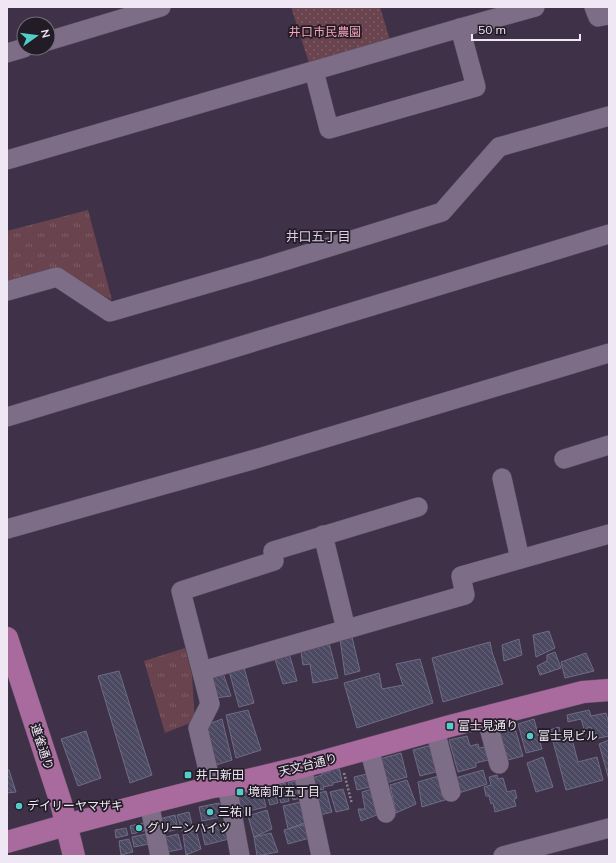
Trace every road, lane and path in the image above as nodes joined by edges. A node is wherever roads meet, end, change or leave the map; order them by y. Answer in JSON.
{"nodes":[{"id":1,"x":162,"y":7,"type":"edge"},
{"id":2,"x":535,"y":7,"type":"edge"},
{"id":3,"x":594,"y":7,"type":"edge"},
{"id":4,"x":126,"y":12,"type":"edge"},
{"id":5,"x":609,"y":15,"type":"edge"},
{"id":6,"x":460,"y":28,"type":"junction"},
{"id":7,"x":56,"y":38,"type":"edge"},
{"id":8,"x":314,"y":71,"type":"junction"},
{"id":9,"x":609,"y":116,"type":"edge"},
{"id":10,"x":7,"y":160,"type":"edge"},
{"id":11,"x":609,"y":234,"type":"edge"},
{"id":12,"x":7,"y":291,"type":"edge"},
{"id":13,"x":609,"y":353,"type":"edge"},
{"id":14,"x":7,"y":417,"type":"edge"},
{"id":15,"x":609,"y":445,"type":"edge"},
{"id":16,"x":564,"y":459,"type":"dead end"},
{"id":17,"x":502,"y":478,"type":"dead end"},
{"id":18,"x":418,"y":507,"type":"dead end"},
{"id":19,"x":7,"y":529,"type":"edge"},
{"id":20,"x":609,"y":534,"type":"edge"},
{"id":21,"x":323,"y":536,"type":"junction"},
{"id":22,"x":520,"y":559,"type":"junction"},
{"id":23,"x":346,"y":629,"type":"junction"},
{"id":24,"x":7,"y":638,"type":"edge"},
{"id":25,"x":202,"y":671,"type":"junction"},
{"id":26,"x":609,"y":690,"type":"edge"},
{"id":27,"x":486,"y":717,"type":"junction"},
{"id":28,"x":435,"y":730,"type":"junction"},
{"id":29,"x":369,"y":748,"type":"junction"},
{"id":30,"x":340,"y":757,"type":"junction"},
{"id":31,"x":500,"y":764,"type":"dead end"},
{"id":32,"x":302,"y":767,"type":"junction"},
{"id":33,"x":219,"y":786,"type":"junction"},
{"id":34,"x":451,"y":792,"type":"dead end"},
{"id":35,"x":149,"y":803,"type":"junction"},
{"id":36,"x":352,"y":804,"type":"dead end"},
{"id":37,"x":386,"y":813,"type":"dead end"},
{"id":38,"x":66,"y":825,"type":"junction"},
{"id":39,"x":609,"y":828,"type":"edge"},
{"id":40,"x":7,"y":842,"type":"edge"},
{"id":41,"x":74,"y":856,"type":"edge"},
{"id":42,"x":160,"y":856,"type":"edge"},
{"id":43,"x":240,"y":856,"type":"edge"},
{"id":44,"x":321,"y":856,"type":"edge"},
{"id":45,"x":503,"y":856,"type":"edge"}],
"edges":[{"from":1,"to":4,"type":"street"},
{"from":2,"to":6,"type":"street"},
{"from":3,"to":5,"type":"street"},
{"from":4,"to":7,"type":"street"},
{"from":6,"to":8,"type":"street"},
{"from":6,"to":8,"type":"street"},
{"from":8,"to":10,"type":"street"},
{"from":9,"to":12,"type":"street"},
{"from":11,"to":14,"type":"street"},
{"from":13,"to":19,"type":"street"},
{"from":15,"to":16,"type":"street"},
{"from":17,"to":22,"type":"street"},
{"from":18,"to":21,"type":"street"},
{"from":20,"to":22,"type":"street"},
{"from":21,"to":23,"type":"street"},
{"from":21,"to":25,"type":"street"},
{"from":22,"to":23,"type":"street"},
{"from":23,"to":25,"type":"street"},
{"from":24,"to":38,"type":"main road","name":"連雀通り"},
{"from":25,"to":33,"type":"street"},
{"from":26,"to":27,"type":"main road","name":"天文台通り"},
{"from":27,"to":28,"type":"main road","name":"天文台通り"},
{"from":27,"to":31,"type":"street"},
{"from":28,"to":29,"type":"main road","name":"天文台通り"},
{"from":28,"to":34,"type":"street"},
{"from":29,"to":30,"type":"main road","name":"天文台通り"},
{"from":29,"to":37,"type":"street"},
{"from":30,"to":32,"type":"main road","name":"天文台通り"},
{"from":30,"to":36,"type":"path"},
{"from":32,"to":33,"type":"main road","name":"天文台通り"},
{"from":32,"to":44,"type":"street"},
{"from":33,"to":35,"type":"main road","name":"天文台通り"},
{"from":33,"to":43,"type":"street"},
{"from":35,"to":38,"type":"main road","name":"天文台通り"},
{"from":35,"to":42,"type":"street"},
{"from":38,"to":40,"type":"main road","name":"天文台通り"},
{"from":38,"to":41,"type":"main road","name":"連雀通り"},
{"from":39,"to":45,"type":"street"}]}
